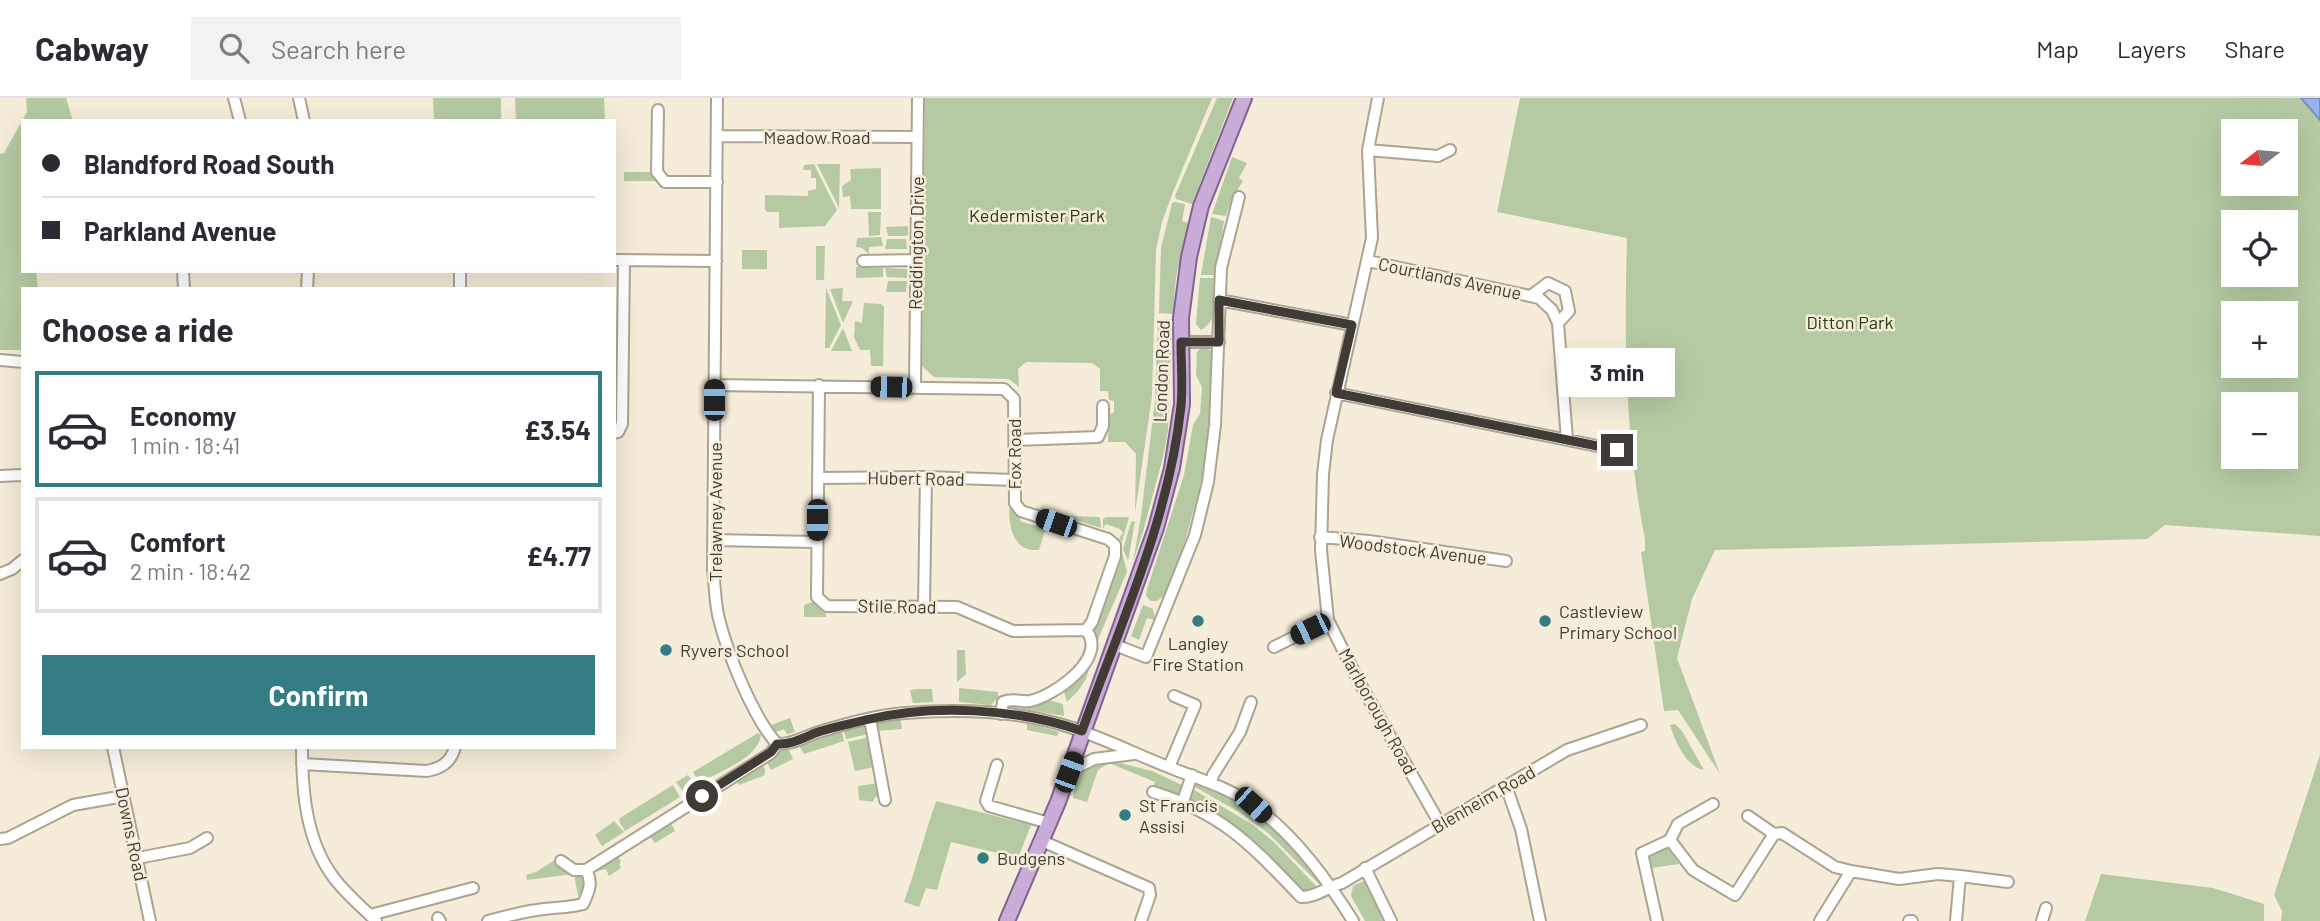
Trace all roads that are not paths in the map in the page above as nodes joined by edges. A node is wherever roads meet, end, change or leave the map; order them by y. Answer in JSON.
{"nodes":[{"id":1,"x":234,"y":98,"type":"edge"},
{"id":2,"x":299,"y":98,"type":"edge"},
{"id":3,"x":717,"y":98,"type":"edge"},
{"id":4,"x":918,"y":98,"type":"edge"},
{"id":5,"x":1244,"y":98,"type":"edge"},
{"id":6,"x":1378,"y":98,"type":"edge"},
{"id":7,"x":658,"y":110,"type":"dead end"},
{"id":8,"x":239,"y":119,"type":"edge"},
{"id":9,"x":304,"y":119,"type":"edge"},
{"id":10,"x":717,"y":136,"type":"junction"},
{"id":11,"x":918,"y":137,"type":"junction"},
{"id":12,"x":1368,"y":149,"type":"junction"},
{"id":13,"x":1450,"y":150,"type":"dead end"},
{"id":14,"x":717,"y":183,"type":"junction"},
{"id":15,"x":1238,"y":197,"type":"dead end"},
{"id":16,"x":619,"y":260,"type":"edge"},
{"id":17,"x":916,"y":260,"type":"junction"},
{"id":18,"x":716,"y":261,"type":"junction"},
{"id":19,"x":863,"y":261,"type":"dead end"},
{"id":20,"x":1368,"y":261,"type":"junction"},
{"id":21,"x":1532,"y":295,"type":"junction"},
{"id":22,"x":1219,"y":300,"type":"junction"},
{"id":23,"x":1558,"y":323,"type":"junction"},
{"id":24,"x":1352,"y":325,"type":"junction"},
{"id":25,"x":1181,"y":342,"type":"junction"},
{"id":26,"x":1219,"y":342,"type":"junction"},
{"id":27,"x":618,"y":351,"type":"edge"},
{"id":28,"x":0,"y":360,"type":"edge"},
{"id":29,"x":21,"y":362,"type":"edge"},
{"id":30,"x":714,"y":385,"type":"junction"},
{"id":31,"x":819,"y":385,"type":"junction"},
{"id":32,"x":915,"y":387,"type":"junction"},
{"id":33,"x":1336,"y":393,"type":"junction"},
{"id":34,"x":1103,"y":406,"type":"dead end"},
{"id":35,"x":616,"y":432,"type":"edge"},
{"id":36,"x":1015,"y":440,"type":"junction"},
{"id":37,"x":1567,"y":440,"type":"junction"},
{"id":38,"x":1617,"y":450,"type":"dead end"},
{"id":39,"x":21,"y":475,"type":"edge"},
{"id":40,"x":0,"y":476,"type":"edge"},
{"id":41,"x":926,"y":477,"type":"junction"},
{"id":42,"x":818,"y":478,"type":"junction"},
{"id":43,"x":1014,"y":480,"type":"junction"},
{"id":44,"x":1320,"y":537,"type":"junction"},
{"id":45,"x":713,"y":541,"type":"junction"},
{"id":46,"x":817,"y":542,"type":"junction"},
{"id":47,"x":21,"y":561,"type":"edge"},
{"id":48,"x":1506,"y":561,"type":"dead end"},
{"id":49,"x":0,"y":574,"type":"edge"},
{"id":50,"x":925,"y":606,"type":"junction"},
{"id":51,"x":1328,"y":620,"type":"junction"},
{"id":52,"x":1086,"y":630,"type":"junction"},
{"id":53,"x":1115,"y":645,"type":"junction"},
{"id":54,"x":1273,"y":647,"type":"dead end"},
{"id":55,"x":1174,"y":696,"type":"dead end"},
{"id":56,"x":1251,"y":702,"type":"dead end"},
{"id":57,"x":1001,"y":714,"type":"junction"},
{"id":58,"x":870,"y":719,"type":"junction"},
{"id":59,"x":1642,"y":725,"type":"dead end"},
{"id":60,"x":1082,"y":731,"type":"junction"},
{"id":61,"x":777,"y":744,"type":"junction"},
{"id":62,"x":113,"y":749,"type":"edge"},
{"id":63,"x":302,"y":749,"type":"edge"},
{"id":64,"x":454,"y":749,"type":"edge"},
{"id":65,"x":1140,"y":754,"type":"junction"},
{"id":66,"x":302,"y":764,"type":"junction"},
{"id":67,"x":997,"y":765,"type":"dead end"},
{"id":68,"x":1169,"y":767,"type":"junction"},
{"id":69,"x":1069,"y":772,"type":"junction"},
{"id":70,"x":1192,"y":775,"type":"junction"},
{"id":71,"x":1211,"y":783,"type":"junction"},
{"id":72,"x":1506,"y":786,"type":"junction"},
{"id":73,"x":1153,"y":792,"type":"dead end"},
{"id":74,"x":124,"y":796,"type":"junction"},
{"id":75,"x":885,"y":800,"type":"dead end"},
{"id":76,"x":1182,"y":802,"type":"junction"},
{"id":77,"x":1713,"y":804,"type":"dead end"},
{"id":78,"x":1748,"y":816,"type":"dead end"},
{"id":79,"x":1049,"y":823,"type":"junction"},
{"id":80,"x":1440,"y":824,"type":"junction"},
{"id":81,"x":1774,"y":834,"type":"junction"},
{"id":82,"x":207,"y":838,"type":"dead end"},
{"id":83,"x":0,"y":839,"type":"edge"},
{"id":84,"x":1670,"y":840,"type":"junction"},
{"id":85,"x":1042,"y":841,"type":"junction"},
{"id":86,"x":138,"y":858,"type":"junction"},
{"id":87,"x":561,"y":861,"type":"dead end"},
{"id":88,"x":1365,"y":868,"type":"junction"},
{"id":89,"x":586,"y":870,"type":"junction"},
{"id":90,"x":1851,"y":871,"type":"junction"},
{"id":91,"x":1960,"y":877,"type":"junction"},
{"id":92,"x":2008,"y":882,"type":"dead end"},
{"id":93,"x":1331,"y":886,"type":"junction"},
{"id":94,"x":473,"y":888,"type":"dead end"},
{"id":95,"x":2046,"y":908,"type":"dead end"},
{"id":96,"x":373,"y":918,"type":"edge"},
{"id":97,"x":150,"y":921,"type":"edge"},
{"id":98,"x":488,"y":921,"type":"edge"},
{"id":99,"x":1007,"y":921,"type":"edge"},
{"id":100,"x":1141,"y":921,"type":"edge"},
{"id":101,"x":1353,"y":921,"type":"edge"},
{"id":102,"x":1391,"y":921,"type":"edge"},
{"id":103,"x":1540,"y":921,"type":"edge"},
{"id":104,"x":1657,"y":921,"type":"edge"},
{"id":105,"x":1820,"y":921,"type":"edge"},
{"id":106,"x":1956,"y":921,"type":"edge"},
{"id":107,"x":2042,"y":921,"type":"edge"}],
"edges":[{"from":1,"to":8,"type":"street"},
{"from":2,"to":9,"type":"street"},
{"from":3,"to":10,"type":"street","name":"Trelawney Avenue"},
{"from":4,"to":11,"type":"street","name":"Reddington Drive"},
{"from":5,"to":25,"type":"main road","name":"London Road"},
{"from":6,"to":12,"type":"street","name":"Marlborough Road"},
{"from":7,"to":14,"type":"street"},
{"from":10,"to":11,"type":"street","name":"Meadow Road"},
{"from":10,"to":14,"type":"street","name":"Trelawney Avenue"},
{"from":11,"to":17,"type":"street","name":"Reddington Drive"},
{"from":12,"to":13,"type":"street"},
{"from":12,"to":20,"type":"street","name":"Marlborough Road"},
{"from":14,"to":18,"type":"street","name":"Trelawney Avenue"},
{"from":15,"to":22,"type":"street"},
{"from":16,"to":18,"type":"street"},
{"from":16,"to":27,"type":"street"},
{"from":17,"to":19,"type":"street"},
{"from":17,"to":32,"type":"street","name":"Reddington Drive"},
{"from":18,"to":30,"type":"street","name":"Trelawney Avenue"},
{"from":20,"to":21,"type":"street","name":"Courtlands Avenue"},
{"from":20,"to":24,"type":"street","name":"Marlborough Road"},
{"from":21,"to":23,"type":"street","name":"Courtlands Avenue"},
{"from":21,"to":23,"type":"street","name":"Courtlands Avenue"},
{"from":22,"to":24,"type":"street"},
{"from":22,"to":26,"type":"street"},
{"from":23,"to":37,"type":"street","name":"Courtlands Avenue"},
{"from":24,"to":33,"type":"street","name":"Marlborough Road"},
{"from":25,"to":26,"type":"street"},
{"from":25,"to":53,"type":"main road","name":"London Road"},
{"from":26,"to":53,"type":"street"},
{"from":27,"to":35,"type":"street"},
{"from":28,"to":29,"type":"street"},
{"from":30,"to":31,"type":"street","name":"Fox Road"},
{"from":30,"to":45,"type":"street","name":"Trelawney Avenue"},
{"from":31,"to":32,"type":"street","name":"Fox Road"},
{"from":31,"to":42,"type":"street","name":"Stile Road"},
{"from":32,"to":36,"type":"street","name":"Fox Road"},
{"from":33,"to":37,"type":"street"},
{"from":33,"to":44,"type":"street","name":"Marlborough Road"},
{"from":34,"to":36,"type":"street"},
{"from":36,"to":43,"type":"street","name":"Fox Road"},
{"from":37,"to":38,"type":"street"},
{"from":39,"to":40,"type":"street"},
{"from":41,"to":42,"type":"street","name":"Hubert Road"},
{"from":41,"to":43,"type":"street","name":"Hubert Road"},
{"from":41,"to":50,"type":"street"},
{"from":42,"to":46,"type":"street","name":"Stile Road"},
{"from":43,"to":52,"type":"street","name":"Fox Road"},
{"from":44,"to":48,"type":"street","name":"Woodstock Avenue"},
{"from":44,"to":51,"type":"street","name":"Marlborough Road"},
{"from":45,"to":46,"type":"street"},
{"from":45,"to":61,"type":"street","name":"Trelawney Avenue"},
{"from":46,"to":50,"type":"street","name":"Stile Road"},
{"from":47,"to":49,"type":"street"},
{"from":50,"to":52,"type":"street","name":"Stile Road"},
{"from":51,"to":54,"type":"street"},
{"from":51,"to":80,"type":"street","name":"Marlborough Road"},
{"from":52,"to":57,"type":"street"},
{"from":53,"to":60,"type":"main road","name":"London Road"},
{"from":55,"to":68,"type":"street"},
{"from":56,"to":71,"type":"street"},
{"from":57,"to":58,"type":"street"},
{"from":57,"to":60,"type":"street"},
{"from":58,"to":61,"type":"street"},
{"from":58,"to":75,"type":"street"},
{"from":59,"to":72,"type":"street","name":"Blenheim Road"},
{"from":60,"to":65,"type":"street"},
{"from":60,"to":69,"type":"main road","name":"London Road"},
{"from":61,"to":89,"type":"street"},
{"from":62,"to":74,"type":"street","name":"Downs Road"},
{"from":63,"to":66,"type":"street"},
{"from":64,"to":66,"type":"street"},
{"from":65,"to":68,"type":"street"},
{"from":65,"to":69,"type":"street"},
{"from":66,"to":96,"type":"street"},
{"from":67,"to":79,"type":"street"},
{"from":68,"to":70,"type":"street"},
{"from":69,"to":79,"type":"main road","name":"London Road"},
{"from":70,"to":71,"type":"street"},
{"from":70,"to":76,"type":"street"},
{"from":71,"to":93,"type":"street"},
{"from":72,"to":80,"type":"street","name":"Blenheim Road"},
{"from":72,"to":103,"type":"street"},
{"from":73,"to":76,"type":"street"},
{"from":74,"to":83,"type":"street"},
{"from":74,"to":86,"type":"street","name":"Downs Road"},
{"from":76,"to":93,"type":"street","name":"Blenheim Road"},
{"from":77,"to":84,"type":"street"},
{"from":78,"to":81,"type":"street"},
{"from":79,"to":85,"type":"main road","name":"London Road"},
{"from":80,"to":88,"type":"street","name":"Blenheim Road"},
{"from":81,"to":84,"type":"street"},
{"from":81,"to":90,"type":"street"},
{"from":82,"to":86,"type":"street"},
{"from":84,"to":104,"type":"street"},
{"from":85,"to":99,"type":"main road","name":"London Road"},
{"from":85,"to":100,"type":"street"},
{"from":86,"to":97,"type":"street","name":"Downs Road"},
{"from":87,"to":89,"type":"street"},
{"from":88,"to":93,"type":"street","name":"Blenheim Road"},
{"from":88,"to":102,"type":"street"},
{"from":89,"to":98,"type":"street"},
{"from":90,"to":91,"type":"street"},
{"from":90,"to":105,"type":"street"},
{"from":91,"to":92,"type":"street"},
{"from":91,"to":106,"type":"street"},
{"from":93,"to":101,"type":"street"},
{"from":94,"to":96,"type":"street"},
{"from":95,"to":107,"type":"street"}]}
